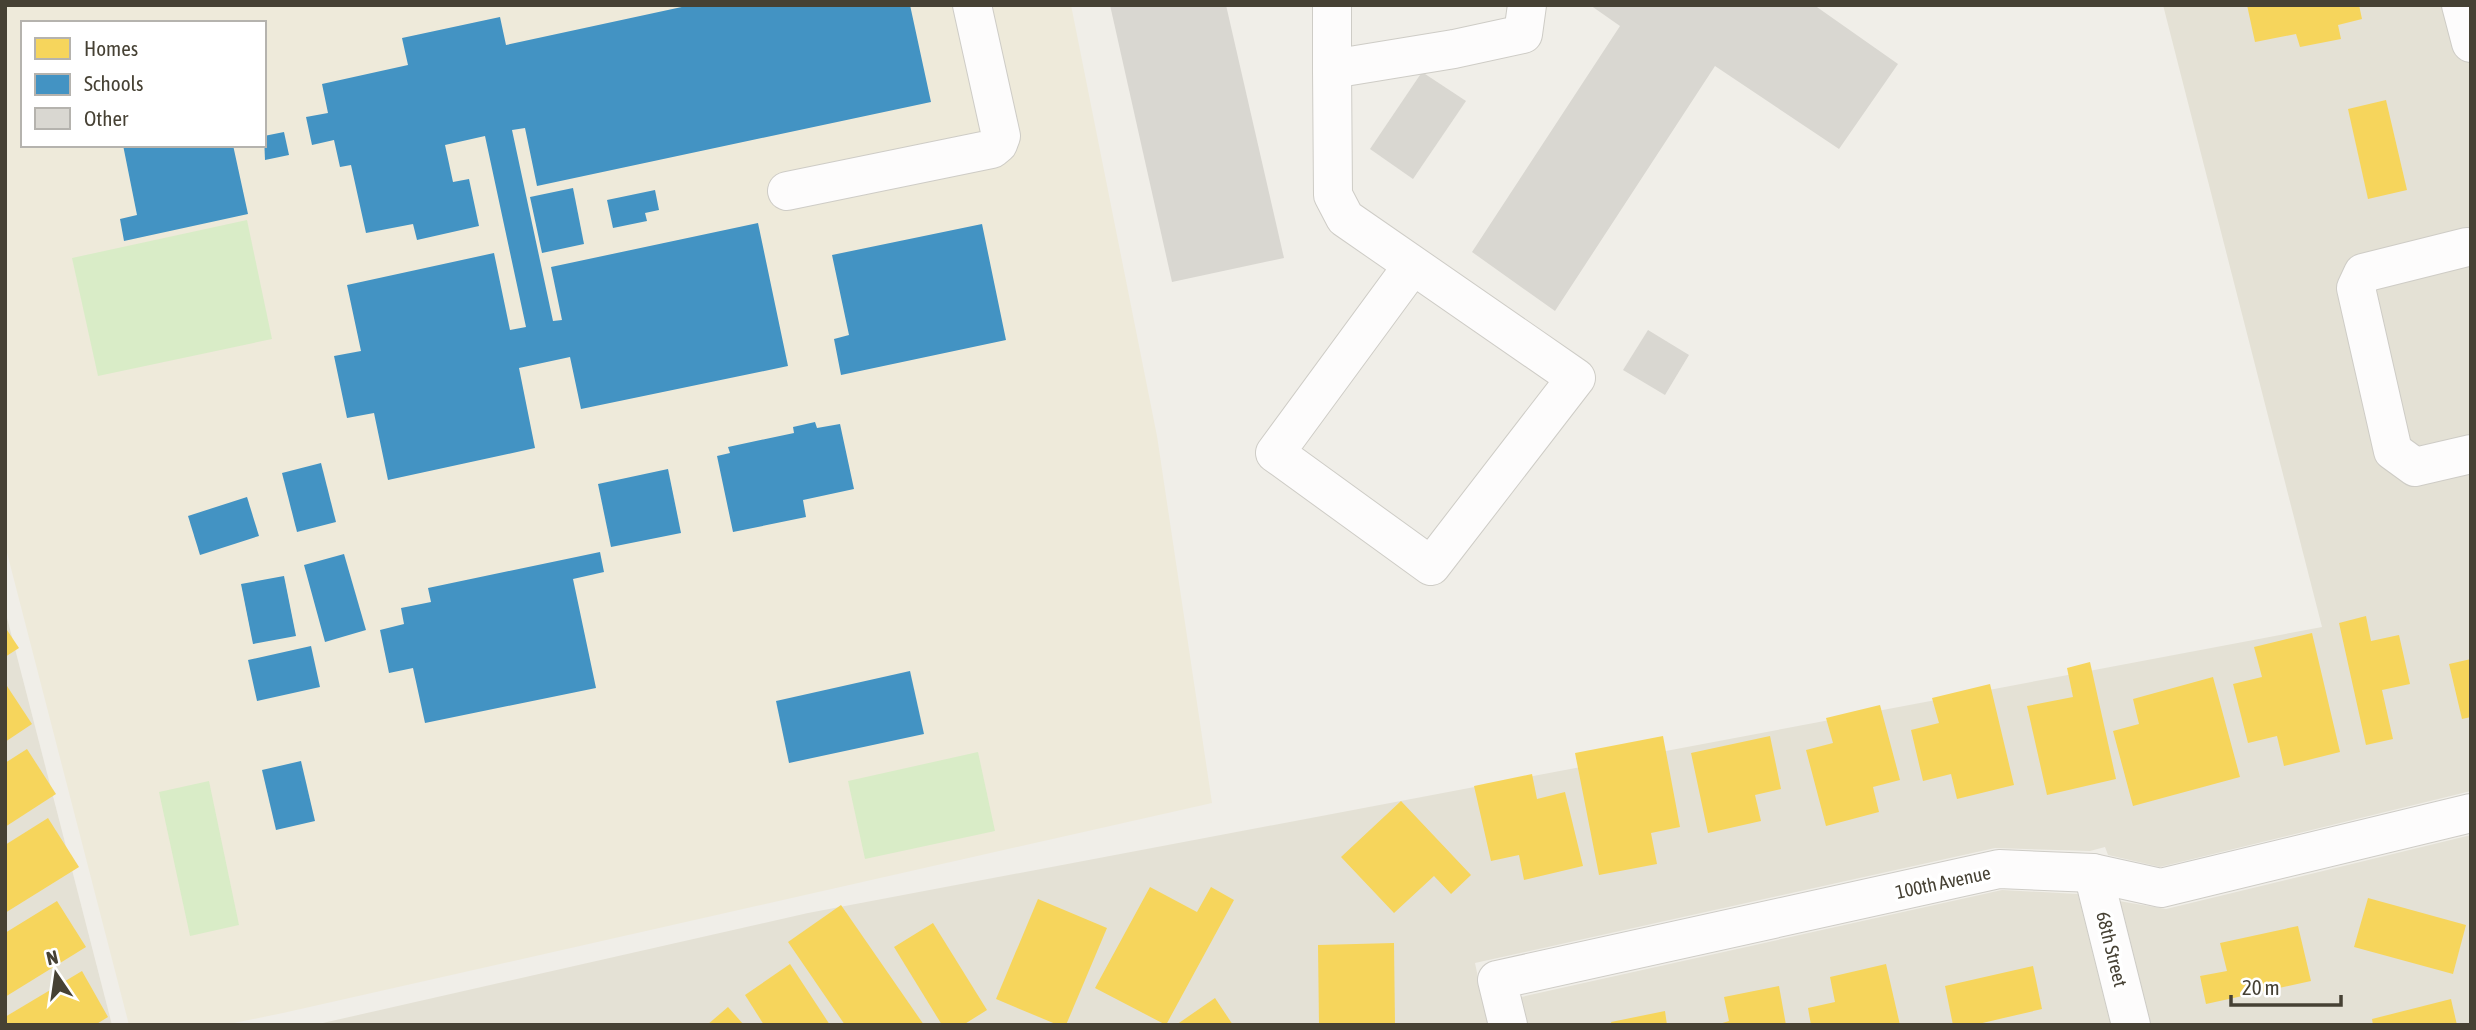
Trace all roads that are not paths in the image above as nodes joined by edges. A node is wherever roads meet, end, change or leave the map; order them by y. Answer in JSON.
{"nodes":[{"id":1,"x":972,"y":5,"type":"edge"},
{"id":2,"x":1332,"y":5,"type":"edge"},
{"id":3,"x":1527,"y":5,"type":"edge"},
{"id":4,"x":2461,"y":5,"type":"edge"},
{"id":5,"x":2471,"y":43,"type":"edge"},
{"id":6,"x":1332,"y":69,"type":"junction"},
{"id":7,"x":787,"y":191,"type":"dead end"},
{"id":8,"x":2470,"y":250,"type":"edge"},
{"id":9,"x":1413,"y":265,"type":"junction"},
{"id":10,"x":2471,"y":454,"type":"edge"},
{"id":11,"x":2471,"y":813,"type":"edge"},
{"id":12,"x":2093,"y":873,"type":"junction"},
{"id":13,"x":1508,"y":1025,"type":"edge"},
{"id":14,"x":2131,"y":1025,"type":"edge"}],
"edges":[{"from":1,"to":7,"type":"street"},
{"from":2,"to":6,"type":"street"},
{"from":3,"to":6,"type":"street"},
{"from":4,"to":5,"type":"street"},
{"from":6,"to":9,"type":"street"},
{"from":8,"to":10,"type":"street"},
{"from":9,"to":9,"type":"street"},
{"from":11,"to":12,"type":"street","name":"100th Avenue"},
{"from":12,"to":13,"type":"street","name":"100th Avenue"},
{"from":12,"to":14,"type":"street","name":"68th Street"}]}
